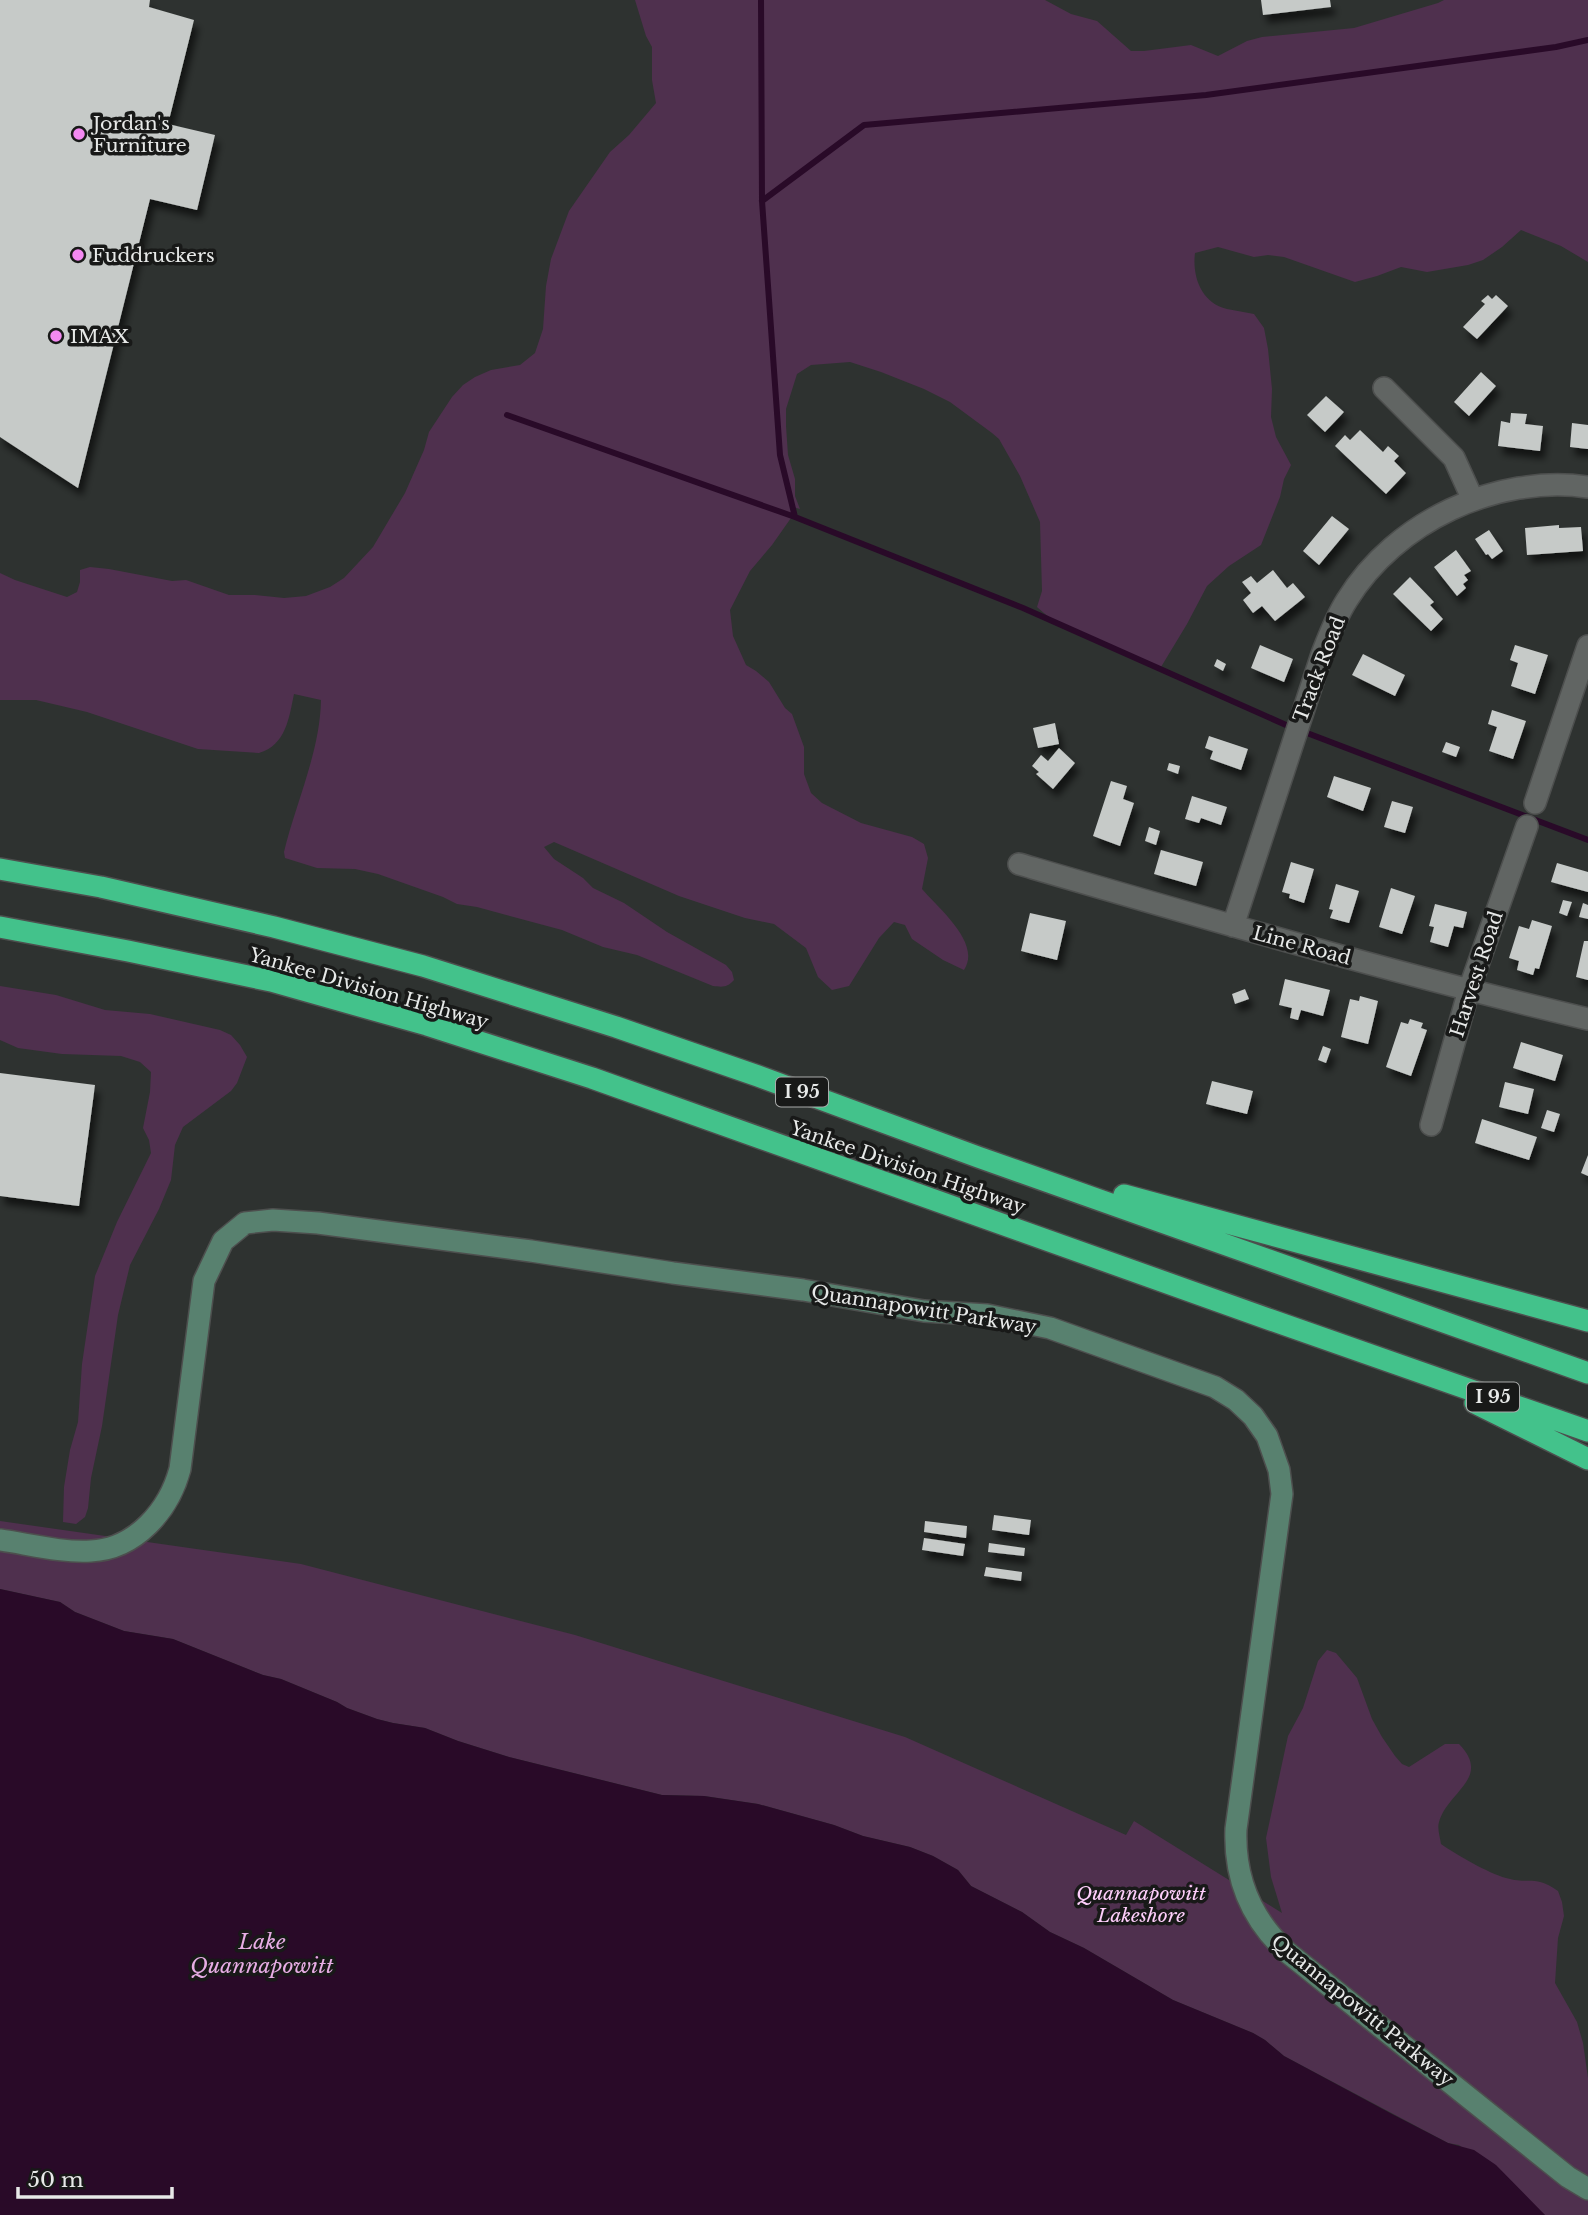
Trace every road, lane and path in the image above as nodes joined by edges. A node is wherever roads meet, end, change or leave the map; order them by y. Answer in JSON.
{"nodes":[{"id":1,"x":1384,"y":388,"type":"dead end"},
{"id":2,"x":1588,"y":487,"type":"edge"},
{"id":3,"x":1473,"y":500,"type":"junction"},
{"id":4,"x":1588,"y":646,"type":"edge"},
{"id":5,"x":1535,"y":803,"type":"dead end"},
{"id":6,"x":1527,"y":826,"type":"dead end"},
{"id":7,"x":1019,"y":864,"type":"dead end"},
{"id":8,"x":0,"y":869,"type":"edge"},
{"id":9,"x":1233,"y":926,"type":"junction"},
{"id":10,"x":0,"y":927,"type":"edge"},
{"id":11,"x":1469,"y":990,"type":"junction"},
{"id":12,"x":1588,"y":1019,"type":"edge"},
{"id":13,"x":1431,"y":1125,"type":"dead end"},
{"id":14,"x":1021,"y":1172,"type":"junction"},
{"id":15,"x":1588,"y":1321,"type":"edge"},
{"id":16,"x":1398,"y":1364,"type":"junction"},
{"id":17,"x":1588,"y":1373,"type":"edge"},
{"id":18,"x":1588,"y":1431,"type":"edge"},
{"id":19,"x":1588,"y":1458,"type":"edge"},
{"id":20,"x":0,"y":1540,"type":"edge"},
{"id":21,"x":1588,"y":2189,"type":"edge"}],
"edges":[{"from":1,"to":3,"type":"street"},
{"from":2,"to":3,"type":"street","name":"Track Road"},
{"from":3,"to":9,"type":"street","name":"Track Road"},
{"from":4,"to":5,"type":"street"},
{"from":6,"to":11,"type":"street","name":"Harvest Road"},
{"from":7,"to":9,"type":"street","name":"Line Road"},
{"from":8,"to":14,"type":"highway","name":"Yankee Division Highway","number":"I 95"},
{"from":9,"to":11,"type":"street","name":"Line Road"},
{"from":10,"to":16,"type":"highway","name":"Yankee Division Highway","number":"I 95"},
{"from":11,"to":12,"type":"street","name":"Line Road"},
{"from":11,"to":13,"type":"street","name":"Harvest Road"},
{"from":14,"to":15,"type":"highway"},
{"from":14,"to":17,"type":"highway","name":"Yankee Division Highway","number":"I 95"},
{"from":16,"to":18,"type":"highway","name":"Yankee Division Highway","number":"I 95"},
{"from":16,"to":19,"type":"highway"},
{"from":20,"to":21,"type":"street","name":"Quannapowitt Parkway"}]}
